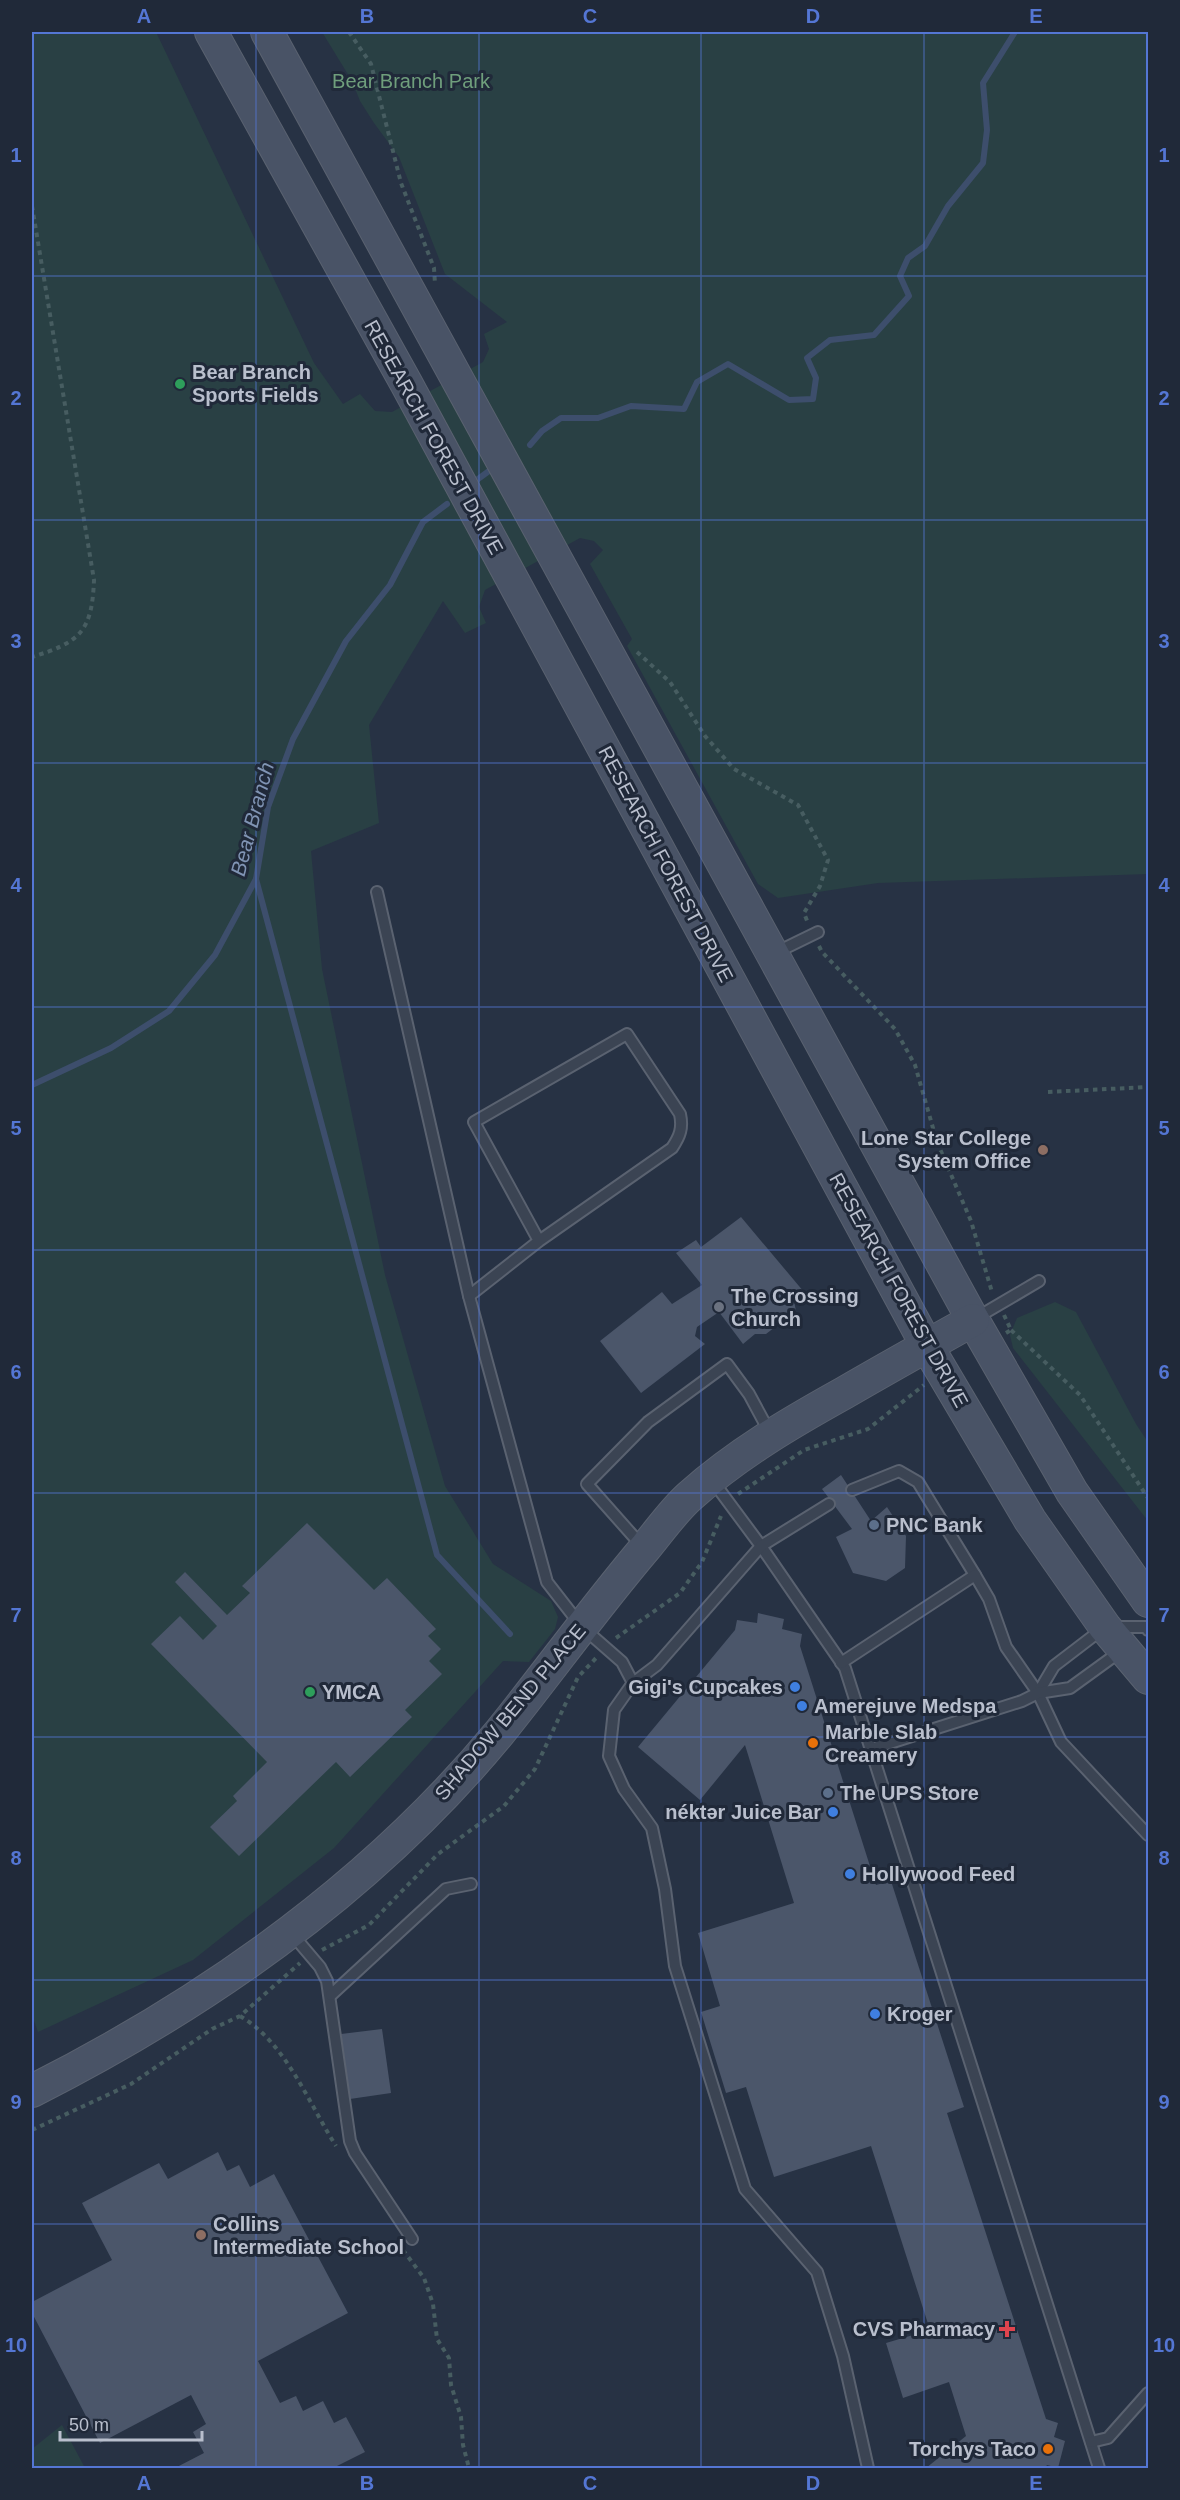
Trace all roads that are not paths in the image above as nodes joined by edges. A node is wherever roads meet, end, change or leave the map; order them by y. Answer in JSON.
{"nodes":[{"id":1,"x":211,"y":32,"type":"edge"},
{"id":2,"x":267,"y":32,"type":"edge"},
{"id":3,"x":376,"y":892,"type":"dead end"},
{"id":4,"x":816,"y":933,"type":"road end"},
{"id":5,"x":773,"y":954,"type":"junction"},
{"id":6,"x":539,"y":1241,"type":"junction"},
{"id":7,"x":1039,"y":1281,"type":"dead end"},
{"id":8,"x":469,"y":1296,"type":"junction"},
{"id":9,"x":974,"y":1320,"type":"junction"},
{"id":10,"x":927,"y":1346,"type":"junction"},
{"id":11,"x":771,"y":1435,"type":"junction"},
{"id":12,"x":711,"y":1478,"type":"junction"},
{"id":13,"x":852,"y":1490,"type":"dead end"},
{"id":14,"x":828,"y":1503,"type":"dead end"},
{"id":15,"x":762,"y":1546,"type":"junction"},
{"id":16,"x":645,"y":1548,"type":"junction"},
{"id":17,"x":975,"y":1575,"type":"junction"},
{"id":18,"x":1149,"y":1601,"type":"edge"},
{"id":19,"x":582,"y":1627,"type":"junction"},
{"id":20,"x":1149,"y":1630,"type":"edge"},
{"id":21,"x":1114,"y":1638,"type":"junction"},
{"id":22,"x":842,"y":1663,"type":"junction"},
{"id":23,"x":1149,"y":1678,"type":"edge"},
{"id":24,"x":633,"y":1683,"type":"junction"},
{"id":25,"x":1038,"y":1693,"type":"junction"},
{"id":26,"x":871,"y":1749,"type":"junction"},
{"id":27,"x":1149,"y":1835,"type":"edge"},
{"id":28,"x":471,"y":1884,"type":"dead end"},
{"id":29,"x":290,"y":1931,"type":"junction"},
{"id":30,"x":331,"y":1995,"type":"junction"},
{"id":31,"x":32,"y":2091,"type":"edge"},
{"id":32,"x":411,"y":2239,"type":"dead end"},
{"id":33,"x":1149,"y":2393,"type":"edge"},
{"id":34,"x":1091,"y":2442,"type":"junction"},
{"id":35,"x":868,"y":2469,"type":"edge"},
{"id":36,"x":1099,"y":2469,"type":"edge"}],
"edges":[{"from":1,"to":10,"type":"main road","name":"RESEARCH FOREST DRIVE"},
{"from":2,"to":5,"type":"main road"},
{"from":3,"to":8,"type":"lane"},
{"from":4,"to":5,"type":"lane"},
{"from":5,"to":9,"type":"main road"},
{"from":6,"to":6,"type":"lane"},
{"from":6,"to":8,"type":"lane"},
{"from":7,"to":9,"type":"lane"},
{"from":8,"to":19,"type":"lane"},
{"from":9,"to":10,"type":"main road","name":"SHADOW BEND PLACE"},
{"from":9,"to":18,"type":"main road"},
{"from":10,"to":11,"type":"main road","name":"SHADOW BEND PLACE"},
{"from":10,"to":21,"type":"main road","name":"RESEARCH FOREST DRIVE"},
{"from":11,"to":12,"type":"main road","name":"SHADOW BEND PLACE"},
{"from":11,"to":16,"type":"lane"},
{"from":12,"to":15,"type":"lane"},
{"from":12,"to":16,"type":"main road","name":"SHADOW BEND PLACE"},
{"from":13,"to":17,"type":"lane"},
{"from":14,"to":15,"type":"lane"},
{"from":15,"to":22,"type":"lane"},
{"from":15,"to":24,"type":"lane"},
{"from":16,"to":19,"type":"main road","name":"SHADOW BEND PLACE"},
{"from":17,"to":22,"type":"lane"},
{"from":17,"to":25,"type":"lane"},
{"from":19,"to":24,"type":"lane"},
{"from":19,"to":29,"type":"main road","name":"SHADOW BEND PLACE"},
{"from":20,"to":21,"type":"lane"},
{"from":21,"to":23,"type":"main road","name":"RESEARCH FOREST DRIVE"},
{"from":21,"to":25,"type":"lane"},
{"from":21,"to":25,"type":"lane"},
{"from":22,"to":26,"type":"lane"},
{"from":24,"to":35,"type":"lane"},
{"from":25,"to":26,"type":"lane"},
{"from":25,"to":27,"type":"lane"},
{"from":26,"to":34,"type":"lane"},
{"from":28,"to":30,"type":"lane"},
{"from":29,"to":30,"type":"lane"},
{"from":29,"to":31,"type":"main road","name":"SHADOW BEND PLACE"},
{"from":30,"to":32,"type":"lane"},
{"from":33,"to":34,"type":"lane"},
{"from":34,"to":36,"type":"lane"}]}
